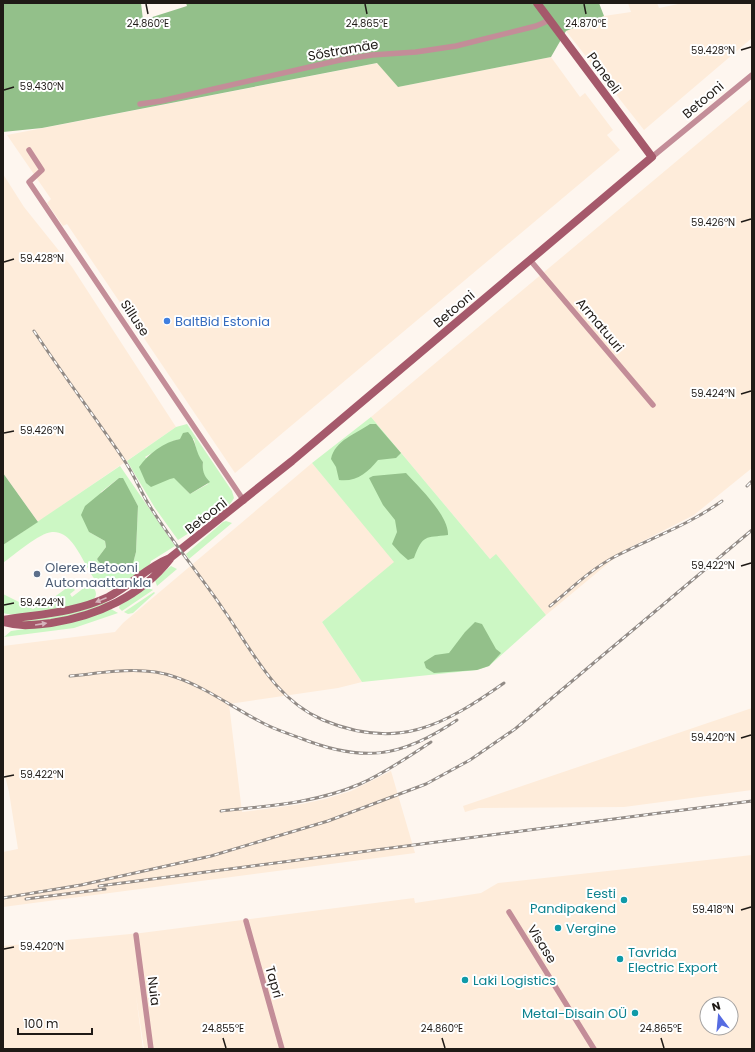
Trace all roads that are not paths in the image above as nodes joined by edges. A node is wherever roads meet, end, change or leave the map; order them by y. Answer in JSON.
{"nodes":[{"id":1,"x":537,"y":3,"type":"edge"},
{"id":2,"x":550,"y":20,"type":"junction"},
{"id":3,"x":752,"y":75,"type":"edge"},
{"id":4,"x":140,"y":104,"type":"dead end"},
{"id":5,"x":29,"y":150,"type":"dead end"},
{"id":6,"x":652,"y":157,"type":"junction"},
{"id":7,"x":530,"y":260,"type":"junction"},
{"id":8,"x":653,"y":405,"type":"dead end"},
{"id":9,"x":244,"y":501,"type":"junction"},
{"id":10,"x":3,"y":621,"type":"edge"},
{"id":11,"x":509,"y":912,"type":"dead end"},
{"id":12,"x":246,"y":921,"type":"dead end"},
{"id":13,"x":136,"y":935,"type":"dead end"},
{"id":14,"x":151,"y":1049,"type":"edge"},
{"id":15,"x":282,"y":1049,"type":"edge"},
{"id":16,"x":594,"y":1049,"type":"edge"}],
"edges":[{"from":1,"to":2,"type":"street","name":"Paneeli"},
{"from":2,"to":4,"type":"street","name":"Sõstramäe"},
{"from":2,"to":6,"type":"street","name":"Paneeli"},
{"from":3,"to":6,"type":"street","name":"Betooni"},
{"from":5,"to":9,"type":"street","name":"Silluse"},
{"from":6,"to":7,"type":"street","name":"Betooni"},
{"from":7,"to":8,"type":"street","name":"Armatuuri"},
{"from":7,"to":9,"type":"street","name":"Betooni"},
{"from":9,"to":10,"type":"street","name":"Betooni"},
{"from":11,"to":16,"type":"street","name":"Visase"},
{"from":12,"to":15,"type":"street","name":"Tapri"},
{"from":13,"to":14,"type":"street","name":"Nuia"}]}
